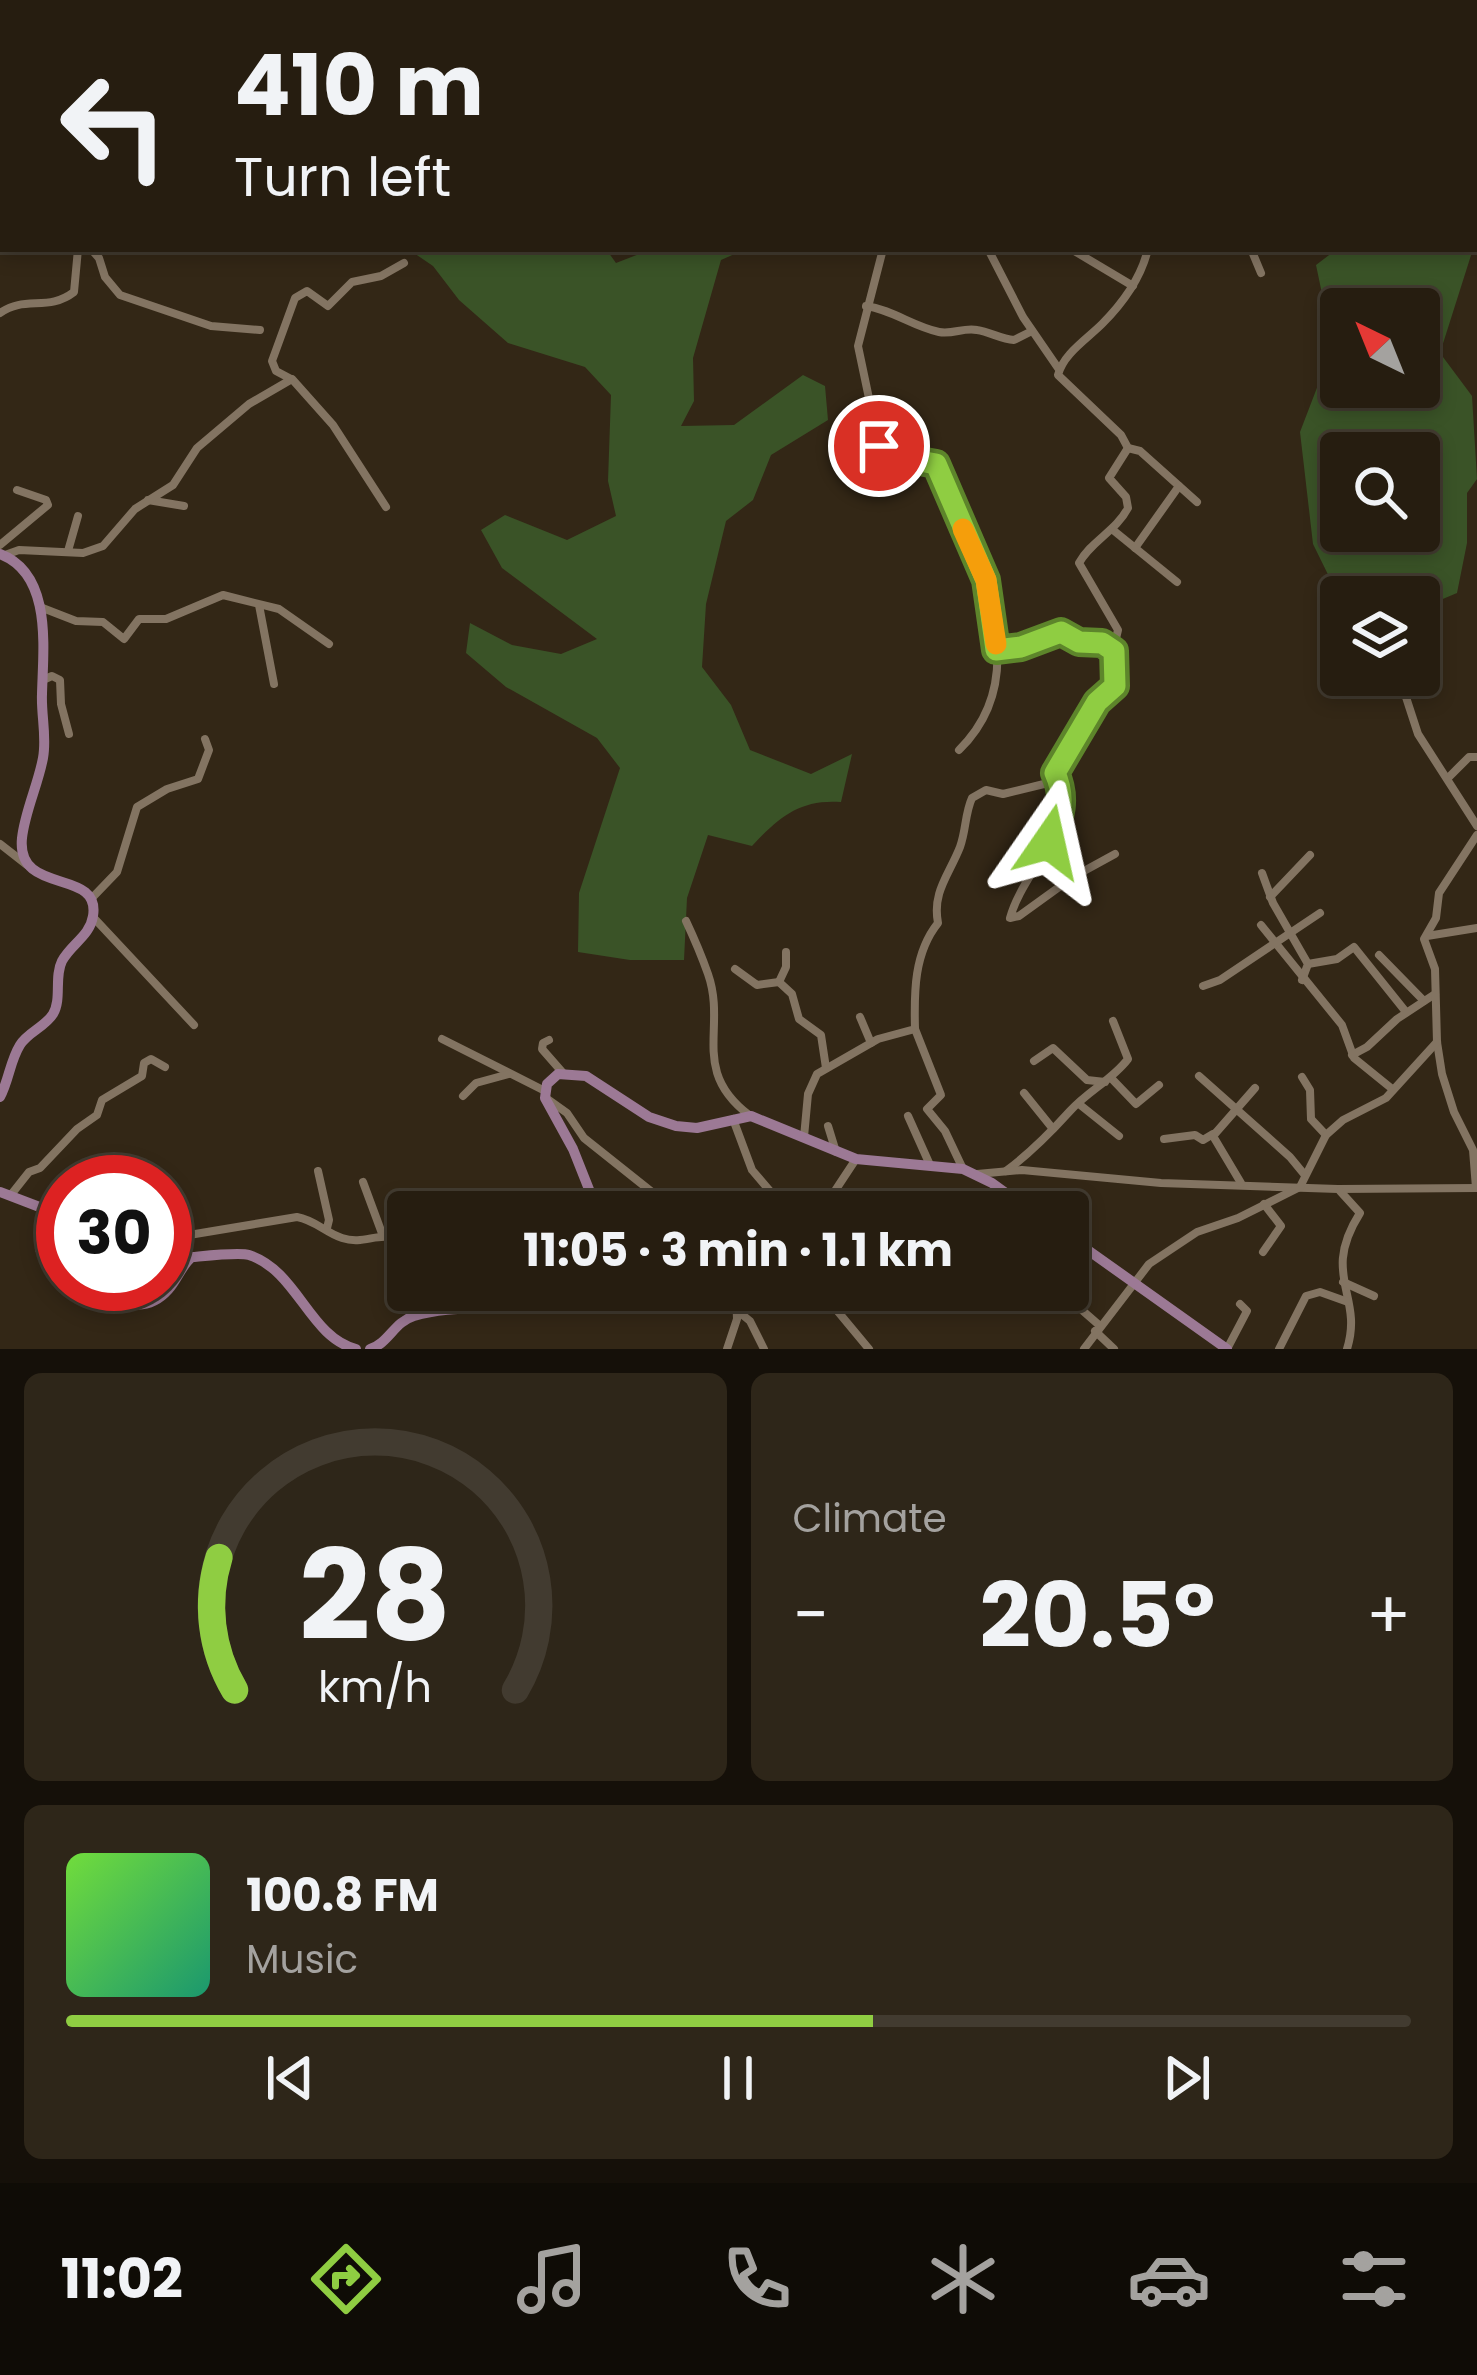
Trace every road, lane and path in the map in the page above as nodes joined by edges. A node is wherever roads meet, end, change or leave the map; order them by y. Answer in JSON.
{"nodes":[{"id":1,"x":78,"y":252,"type":"edge"},
{"id":2,"x":92,"y":252,"type":"edge"},
{"id":3,"x":883,"y":252,"type":"edge"},
{"id":4,"x":990,"y":252,"type":"edge"},
{"id":5,"x":1076,"y":252,"type":"edge"},
{"id":6,"x":1145,"y":252,"type":"edge"},
{"id":7,"x":1252,"y":252,"type":"edge"},
{"id":8,"x":404,"y":263,"type":"dead end"},
{"id":9,"x":1261,"y":273,"type":"dead end"},
{"id":10,"x":1133,"y":286,"type":"junction"},
{"id":11,"x":866,"y":306,"type":"junction"},
{"id":12,"x":1,"y":313,"type":"edge"},
{"id":13,"x":260,"y":330,"type":"dead end"},
{"id":14,"x":1032,"y":331,"type":"junction"},
{"id":15,"x":1058,"y":368,"type":"junction"},
{"id":16,"x":291,"y":379,"type":"junction"},
{"id":17,"x":1128,"y":448,"type":"junction"},
{"id":18,"x":1179,"y":486,"type":"junction"},
{"id":19,"x":17,"y":490,"type":"dead end"},
{"id":20,"x":146,"y":500,"type":"junction"},
{"id":21,"x":1197,"y":502,"type":"dead end"},
{"id":22,"x":184,"y":506,"type":"dead end"},
{"id":23,"x":386,"y":507,"type":"dead end"},
{"id":24,"x":78,"y":516,"type":"dead end"},
{"id":25,"x":1113,"y":530,"type":"junction"},
{"id":26,"x":1135,"y":548,"type":"junction"},
{"id":27,"x":2,"y":551,"type":"edge"},
{"id":28,"x":68,"y":551,"type":"junction"},
{"id":29,"x":1178,"y":583,"type":"dead end"},
{"id":30,"x":259,"y":605,"type":"junction"},
{"id":31,"x":38,"y":607,"type":"junction"},
{"id":32,"x":329,"y":644,"type":"dead end"},
{"id":33,"x":996,"y":650,"type":"junction"},
{"id":34,"x":1114,"y":651,"type":"junction"},
{"id":35,"x":43,"y":680,"type":"junction"},
{"id":36,"x":274,"y":684,"type":"dead end"},
{"id":37,"x":1406,"y":696,"type":"edge"},
{"id":38,"x":69,"y":734,"type":"dead end"},
{"id":39,"x":205,"y":740,"type":"dead end"},
{"id":40,"x":959,"y":750,"type":"dead end"},
{"id":41,"x":1477,"y":757,"type":"edge"},
{"id":42,"x":1055,"y":773,"type":"junction"},
{"id":43,"x":1448,"y":778,"type":"junction"},
{"id":44,"x":1477,"y":826,"type":"edge"},
{"id":45,"x":1477,"y":835,"type":"edge"},
{"id":46,"x":0,"y":844,"type":"edge"},
{"id":47,"x":1114,"y":854,"type":"dead end"},
{"id":48,"x":1310,"y":855,"type":"dead end"},
{"id":49,"x":27,"y":866,"type":"junction"},
{"id":50,"x":1262,"y":873,"type":"dead end"},
{"id":51,"x":1270,"y":898,"type":"junction"},
{"id":52,"x":91,"y":899,"type":"junction"},
{"id":53,"x":1320,"y":914,"type":"dead end"},
{"id":54,"x":93,"y":917,"type":"junction"},
{"id":55,"x":686,"y":921,"type":"dead end"},
{"id":56,"x":1261,"y":925,"type":"dead end"},
{"id":57,"x":1477,"y":928,"type":"edge"},
{"id":58,"x":1291,"y":932,"type":"junction"},
{"id":59,"x":1425,"y":936,"type":"junction"},
{"id":60,"x":1273,"y":944,"type":"junction"},
{"id":61,"x":786,"y":952,"type":"dead end"},
{"id":62,"x":1379,"y":955,"type":"dead end"},
{"id":63,"x":1308,"y":964,"type":"junction"},
{"id":64,"x":735,"y":969,"type":"dead end"},
{"id":65,"x":1302,"y":980,"type":"junction"},
{"id":66,"x":779,"y":982,"type":"junction"},
{"id":67,"x":1203,"y":986,"type":"dead end"},
{"id":68,"x":1436,"y":993,"type":"junction"},
{"id":69,"x":1424,"y":1001,"type":"junction"},
{"id":70,"x":1406,"y":1012,"type":"junction"},
{"id":71,"x":860,"y":1018,"type":"dead end"},
{"id":72,"x":1112,"y":1021,"type":"dead end"},
{"id":73,"x":194,"y":1025,"type":"dead end"},
{"id":74,"x":915,"y":1028,"type":"junction"},
{"id":75,"x":442,"y":1040,"type":"dead end"},
{"id":76,"x":549,"y":1040,"type":"dead end"},
{"id":77,"x":1437,"y":1042,"type":"junction"},
{"id":78,"x":871,"y":1043,"type":"junction"},
{"id":79,"x":1352,"y":1055,"type":"junction"},
{"id":80,"x":1034,"y":1061,"type":"dead end"},
{"id":81,"x":165,"y":1066,"type":"dead end"},
{"id":82,"x":826,"y":1068,"type":"junction"},
{"id":83,"x":562,"y":1072,"type":"junction"},
{"id":84,"x":511,"y":1073,"type":"junction"},
{"id":85,"x":1199,"y":1076,"type":"dead end"},
{"id":86,"x":1302,"y":1077,"type":"dead end"},
{"id":87,"x":1109,"y":1081,"type":"junction"},
{"id":88,"x":1159,"y":1085,"type":"dead end"},
{"id":89,"x":1255,"y":1088,"type":"dead end"},
{"id":90,"x":1391,"y":1088,"type":"junction"},
{"id":91,"x":1024,"y":1093,"type":"dead end"},
{"id":92,"x":545,"y":1094,"type":"junction"},
{"id":93,"x":0,"y":1096,"type":"edge"},
{"id":94,"x":463,"y":1096,"type":"dead end"},
{"id":95,"x":1079,"y":1104,"type":"junction"},
{"id":96,"x":1236,"y":1110,"type":"junction"},
{"id":97,"x":751,"y":1116,"type":"junction"},
{"id":98,"x":908,"y":1116,"type":"dead end"},
{"id":99,"x":733,"y":1117,"type":"junction"},
{"id":100,"x":828,"y":1126,"type":"dead end"},
{"id":101,"x":1053,"y":1129,"type":"junction"},
{"id":102,"x":1213,"y":1134,"type":"junction"},
{"id":103,"x":1326,"y":1135,"type":"junction"},
{"id":104,"x":1120,"y":1136,"type":"dead end"},
{"id":105,"x":1164,"y":1138,"type":"dead end"},
{"id":106,"x":804,"y":1139,"type":"junction"},
{"id":107,"x":837,"y":1154,"type":"junction"},
{"id":108,"x":856,"y":1159,"type":"junction"},
{"id":109,"x":930,"y":1166,"type":"junction"},
{"id":110,"x":963,"y":1168,"type":"junction"},
{"id":111,"x":318,"y":1171,"type":"dead end"},
{"id":112,"x":1006,"y":1171,"type":"junction"},
{"id":113,"x":1476,"y":1171,"type":"edge"},
{"id":114,"x":977,"y":1174,"type":"junction"},
{"id":115,"x":1305,"y":1175,"type":"junction"},
{"id":116,"x":363,"y":1182,"type":"dead end"},
{"id":117,"x":1242,"y":1184,"type":"junction"},
{"id":118,"x":1300,"y":1187,"type":"junction"},
{"id":119,"x":1476,"y":1188,"type":"edge"},
{"id":120,"x":1338,"y":1189,"type":"junction"},
{"id":121,"x":590,"y":1191,"type":"edge"},
{"id":122,"x":651,"y":1191,"type":"edge"},
{"id":123,"x":770,"y":1191,"type":"edge"},
{"id":124,"x":835,"y":1191,"type":"edge"},
{"id":125,"x":1004,"y":1191,"type":"edge"},
{"id":126,"x":4,"y":1194,"type":"edge"},
{"id":127,"x":1264,"y":1204,"type":"junction"},
{"id":128,"x":36,"y":1206,"type":"edge"},
{"id":129,"x":327,"y":1228,"type":"junction"},
{"id":130,"x":383,"y":1236,"type":"junction"},
{"id":131,"x":387,"y":1236,"type":"edge"},
{"id":132,"x":192,"y":1237,"type":"edge"},
{"id":133,"x":1089,"y":1250,"type":"edge"},
{"id":134,"x":1264,"y":1252,"type":"dead end"},
{"id":135,"x":192,"y":1257,"type":"edge"},
{"id":136,"x":1134,"y":1280,"type":"junction"},
{"id":137,"x":1342,"y":1281,"type":"junction"},
{"id":138,"x":1375,"y":1296,"type":"dead end"},
{"id":139,"x":1348,"y":1302,"type":"junction"},
{"id":140,"x":1240,"y":1304,"type":"dead end"},
{"id":141,"x":450,"y":1311,"type":"edge"},
{"id":142,"x":837,"y":1311,"type":"edge"},
{"id":143,"x":1080,"y":1311,"type":"edge"},
{"id":144,"x":738,"y":1312,"type":"joint"},
{"id":145,"x":1097,"y":1328,"type":"junction"},
{"id":146,"x":356,"y":1349,"type":"edge"},
{"id":147,"x":370,"y":1349,"type":"edge"},
{"id":148,"x":727,"y":1349,"type":"edge"},
{"id":149,"x":764,"y":1349,"type":"edge"},
{"id":150,"x":869,"y":1349,"type":"edge"},
{"id":151,"x":1085,"y":1349,"type":"edge"},
{"id":152,"x":1114,"y":1349,"type":"edge"},
{"id":153,"x":1227,"y":1349,"type":"edge"},
{"id":154,"x":1279,"y":1349,"type":"edge"},
{"id":155,"x":1347,"y":1349,"type":"edge"}],
"edges":[{"from":1,"to":12,"type":"street"},
{"from":2,"to":13,"type":"street"},
{"from":3,"to":11,"type":"street"},
{"from":4,"to":14,"type":"street"},
{"from":5,"to":10,"type":"street"},
{"from":6,"to":10,"type":"street"},
{"from":7,"to":9,"type":"street"},
{"from":8,"to":16,"type":"street"},
{"from":10,"to":15,"type":"street"},
{"from":11,"to":14,"type":"street"},
{"from":11,"to":33,"type":"street"},
{"from":14,"to":15,"type":"street"},
{"from":15,"to":17,"type":"street"},
{"from":16,"to":20,"type":"street"},
{"from":16,"to":23,"type":"street"},
{"from":17,"to":18,"type":"street"},
{"from":17,"to":25,"type":"street"},
{"from":18,"to":21,"type":"street"},
{"from":18,"to":26,"type":"street"},
{"from":19,"to":27,"type":"street"},
{"from":20,"to":22,"type":"street"},
{"from":20,"to":28,"type":"street"},
{"from":24,"to":28,"type":"street"},
{"from":25,"to":26,"type":"street"},
{"from":25,"to":34,"type":"street"},
{"from":26,"to":29,"type":"street"},
{"from":27,"to":28,"type":"street"},
{"from":27,"to":31,"type":"main road"},
{"from":30,"to":31,"type":"street"},
{"from":30,"to":32,"type":"street"},
{"from":30,"to":36,"type":"street"},
{"from":31,"to":35,"type":"main road"},
{"from":33,"to":34,"type":"street"},
{"from":33,"to":40,"type":"street"},
{"from":34,"to":42,"type":"street"},
{"from":35,"to":38,"type":"street"},
{"from":35,"to":49,"type":"main road"},
{"from":37,"to":43,"type":"street"},
{"from":39,"to":52,"type":"street"},
{"from":41,"to":43,"type":"street"},
{"from":42,"to":47,"type":"street"},
{"from":42,"to":74,"type":"street"},
{"from":43,"to":44,"type":"street"},
{"from":45,"to":59,"type":"street"},
{"from":46,"to":49,"type":"street"},
{"from":48,"to":51,"type":"street"},
{"from":49,"to":52,"type":"main road"},
{"from":50,"to":51,"type":"street"},
{"from":51,"to":58,"type":"street"},
{"from":52,"to":54,"type":"main road"},
{"from":53,"to":58,"type":"street"},
{"from":54,"to":73,"type":"street"},
{"from":54,"to":93,"type":"main road"},
{"from":55,"to":97,"type":"street"},
{"from":56,"to":60,"type":"street"},
{"from":57,"to":59,"type":"street"},
{"from":58,"to":60,"type":"street"},
{"from":58,"to":63,"type":"street"},
{"from":59,"to":68,"type":"street"},
{"from":60,"to":65,"type":"street"},
{"from":60,"to":67,"type":"street"},
{"from":61,"to":66,"type":"street"},
{"from":62,"to":69,"type":"street"},
{"from":63,"to":65,"type":"street"},
{"from":63,"to":70,"type":"street"},
{"from":64,"to":66,"type":"street"},
{"from":65,"to":79,"type":"street"},
{"from":66,"to":82,"type":"street"},
{"from":68,"to":69,"type":"street"},
{"from":68,"to":77,"type":"street"},
{"from":69,"to":70,"type":"street"},
{"from":70,"to":79,"type":"street"},
{"from":71,"to":78,"type":"street"},
{"from":72,"to":87,"type":"street"},
{"from":74,"to":78,"type":"street"},
{"from":74,"to":110,"type":"street"},
{"from":75,"to":84,"type":"street"},
{"from":76,"to":83,"type":"street"},
{"from":77,"to":90,"type":"street"},
{"from":77,"to":113,"type":"street"},
{"from":78,"to":82,"type":"street"},
{"from":79,"to":90,"type":"street"},
{"from":80,"to":87,"type":"street"},
{"from":81,"to":126,"type":"street"},
{"from":82,"to":106,"type":"street"},
{"from":83,"to":92,"type":"main road"},
{"from":83,"to":99,"type":"main road"},
{"from":84,"to":92,"type":"street"},
{"from":84,"to":94,"type":"street"},
{"from":85,"to":96,"type":"street"},
{"from":86,"to":103,"type":"street"},
{"from":87,"to":88,"type":"street"},
{"from":87,"to":95,"type":"street"},
{"from":89,"to":96,"type":"street"},
{"from":90,"to":103,"type":"street"},
{"from":91,"to":101,"type":"street"},
{"from":92,"to":121,"type":"main road"},
{"from":92,"to":122,"type":"street"},
{"from":95,"to":101,"type":"street"},
{"from":95,"to":104,"type":"street"},
{"from":96,"to":102,"type":"street"},
{"from":96,"to":115,"type":"street"},
{"from":97,"to":99,"type":"main road"},
{"from":97,"to":106,"type":"main road"},
{"from":98,"to":109,"type":"street"},
{"from":99,"to":123,"type":"street"},
{"from":100,"to":107,"type":"street"},
{"from":101,"to":112,"type":"street"},
{"from":102,"to":105,"type":"street"},
{"from":102,"to":117,"type":"street"},
{"from":103,"to":115,"type":"street"},
{"from":106,"to":107,"type":"main road"},
{"from":107,"to":108,"type":"main road"},
{"from":108,"to":109,"type":"main road"},
{"from":108,"to":124,"type":"street"},
{"from":109,"to":110,"type":"main road"},
{"from":110,"to":114,"type":"main road"},
{"from":111,"to":129,"type":"street"},
{"from":112,"to":114,"type":"street"},
{"from":112,"to":117,"type":"street"},
{"from":113,"to":119,"type":"street"},
{"from":114,"to":125,"type":"main road"},
{"from":115,"to":118,"type":"street"},
{"from":116,"to":130,"type":"street"},
{"from":117,"to":118,"type":"street"},
{"from":118,"to":120,"type":"street"},
{"from":118,"to":127,"type":"street"},
{"from":119,"to":120,"type":"street"},
{"from":120,"to":137,"type":"street"},
{"from":126,"to":128,"type":"main road"},
{"from":127,"to":134,"type":"street"},
{"from":127,"to":136,"type":"street"},
{"from":129,"to":130,"type":"street"},
{"from":129,"to":132,"type":"street"},
{"from":130,"to":131,"type":"street"},
{"from":133,"to":136,"type":"main road"},
{"from":135,"to":146,"type":"main road"},
{"from":136,"to":145,"type":"street"},
{"from":136,"to":153,"type":"main road"},
{"from":137,"to":138,"type":"street"},
{"from":137,"to":139,"type":"street"},
{"from":139,"to":154,"type":"street"},
{"from":139,"to":155,"type":"street"},
{"from":140,"to":153,"type":"street"},
{"from":141,"to":147,"type":"main road"},
{"from":142,"to":150,"type":"street"},
{"from":143,"to":145,"type":"street"},
{"from":144,"to":148,"type":"street"},
{"from":144,"to":149,"type":"street"},
{"from":145,"to":151,"type":"street"},
{"from":145,"to":152,"type":"street"}]}
